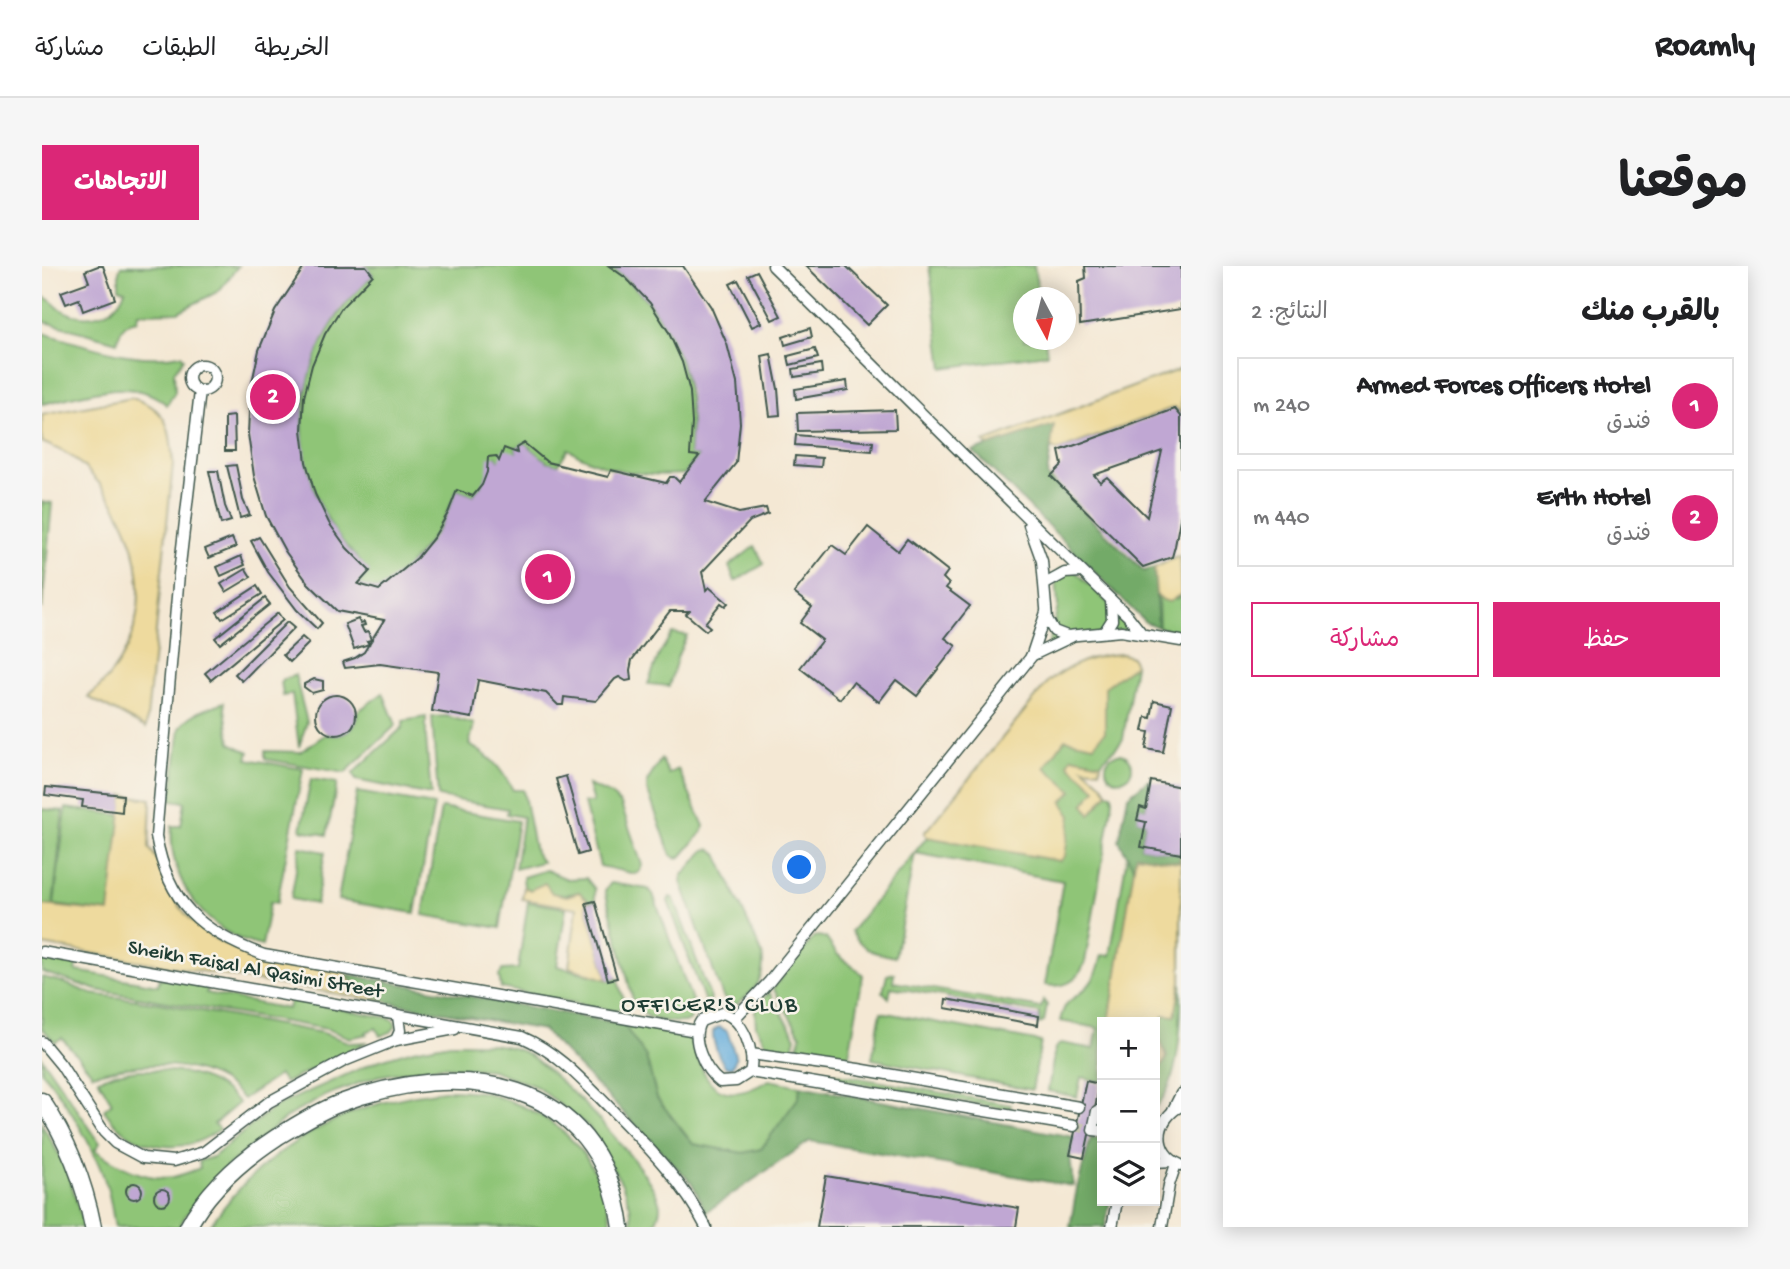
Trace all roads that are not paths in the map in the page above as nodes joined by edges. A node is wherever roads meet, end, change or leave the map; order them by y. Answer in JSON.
{"nodes":[{"id":1,"x":773,"y":266,"type":"edge"},
{"id":2,"x":200,"y":391,"type":"dead end"},
{"id":3,"x":1025,"y":519,"type":"junction"},
{"id":4,"x":1081,"y":572,"type":"junction"},
{"id":5,"x":1045,"y":584,"type":"junction"},
{"id":6,"x":1111,"y":600,"type":"junction"},
{"id":7,"x":1046,"y":612,"type":"junction"},
{"id":8,"x":1105,"y":631,"type":"junction"},
{"id":9,"x":1143,"y":635,"type":"junction"},
{"id":10,"x":1074,"y":636,"type":"junction"},
{"id":11,"x":1181,"y":642,"type":"edge"},
{"id":12,"x":1031,"y":656,"type":"junction"},
{"id":13,"x":42,"y":952,"type":"edge"},
{"id":14,"x":398,"y":1016,"type":"junction"},
{"id":15,"x":734,"y":1019,"type":"junction"},
{"id":16,"x":461,"y":1028,"type":"junction"},
{"id":17,"x":696,"y":1031,"type":"junction"},
{"id":18,"x":396,"y":1040,"type":"junction"},
{"id":19,"x":42,"y":1042,"type":"edge"},
{"id":20,"x":751,"y":1054,"type":"junction"},
{"id":21,"x":750,"y":1072,"type":"junction"},
{"id":22,"x":1181,"y":1094,"type":"edge"},
{"id":23,"x":42,"y":1101,"type":"edge"},
{"id":24,"x":1079,"y":1107,"type":"dead end"},
{"id":25,"x":1177,"y":1108,"type":"edge"},
{"id":26,"x":1160,"y":1120,"type":"edge"},
{"id":27,"x":1074,"y":1126,"type":"tunnel mouth"},
{"id":28,"x":1160,"y":1146,"type":"edge"},
{"id":29,"x":1177,"y":1163,"type":"edge"},
{"id":30,"x":1115,"y":1206,"type":"edge"},
{"id":31,"x":93,"y":1227,"type":"edge"},
{"id":32,"x":188,"y":1227,"type":"edge"},
{"id":33,"x":621,"y":1227,"type":"edge"},
{"id":34,"x":706,"y":1227,"type":"edge"},
{"id":35,"x":1112,"y":1227,"type":"edge"},
{"id":36,"x":1162,"y":1227,"type":"edge"}],
"edges":[{"from":1,"to":3,"type":"street"},
{"from":2,"to":17,"type":"street"},
{"from":3,"to":4,"type":"street"},
{"from":3,"to":5,"type":"street"},
{"from":4,"to":5,"type":"street"},
{"from":4,"to":6,"type":"street"},
{"from":5,"to":7,"type":"street"},
{"from":6,"to":8,"type":"street"},
{"from":6,"to":9,"type":"street"},
{"from":7,"to":10,"type":"street"},
{"from":7,"to":12,"type":"street"},
{"from":8,"to":9,"type":"street"},
{"from":8,"to":10,"type":"street"},
{"from":9,"to":11,"type":"street"},
{"from":10,"to":12,"type":"street"},
{"from":12,"to":15,"type":"street"},
{"from":13,"to":14,"type":"street","name":"Sheikh Faisal Al Qasimi Street"},
{"from":14,"to":16,"type":"street","name":"Sheikh Faisal Al Qasimi Street"},
{"from":14,"to":18,"type":"street"},
{"from":15,"to":17,"type":"street"},
{"from":15,"to":20,"type":"street"},
{"from":16,"to":18,"type":"street","name":"Sheikh Faisal Al Qasimi Street"},
{"from":16,"to":34,"type":"street","name":"Sheikh Faisal Al Qasimi Street"},
{"from":17,"to":21,"type":"street"},
{"from":18,"to":19,"type":"street","name":"Sheikh Faisal Al Qasimi Street"},
{"from":20,"to":21,"type":"street"},
{"from":20,"to":24,"type":"street"},
{"from":21,"to":27,"type":"street"},
{"from":22,"to":25,"type":"street"},
{"from":23,"to":31,"type":"highway"},
{"from":25,"to":26,"type":"street"},
{"from":28,"to":29,"type":"street"},
{"from":29,"to":36,"type":"street"},
{"from":30,"to":35,"type":"street"},
{"from":32,"to":33,"type":"highway"}]}
